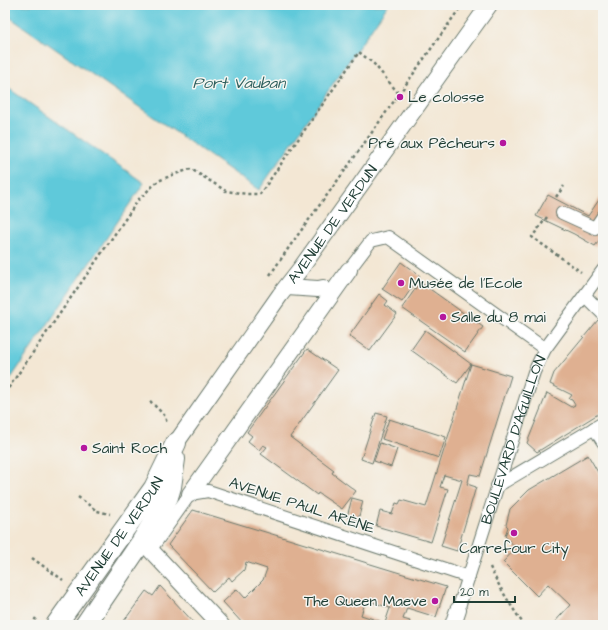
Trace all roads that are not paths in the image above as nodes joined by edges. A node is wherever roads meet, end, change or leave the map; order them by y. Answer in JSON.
{"nodes":[{"id":1,"x":488,"y":5,"type":"edge"},
{"id":2,"x":556,"y":213,"type":"road end"},
{"id":3,"x":603,"y":216,"type":"edge"},
{"id":4,"x":348,"y":270,"type":"joint"},
{"id":5,"x":603,"y":270,"type":"edge"},
{"id":6,"x":287,"y":287,"type":"junction"},
{"id":7,"x":323,"y":288,"type":"dead end"},
{"id":8,"x":585,"y":296,"type":"junction"},
{"id":9,"x":603,"y":314,"type":"edge"},
{"id":10,"x":546,"y":349,"type":"junction"},
{"id":11,"x":599,"y":425,"type":"edge"},
{"id":12,"x":179,"y":441,"type":"junction"},
{"id":13,"x":603,"y":442,"type":"edge"},
{"id":14,"x":497,"y":486,"type":"junction"},
{"id":15,"x":190,"y":494,"type":"junction"},
{"id":16,"x":147,"y":545,"type":"junction"},
{"id":17,"x":469,"y":577,"type":"junction"},
{"id":18,"x":456,"y":618,"type":"edge"},
{"id":19,"x":56,"y":625,"type":"edge"},
{"id":20,"x":85,"y":625,"type":"edge"},
{"id":21,"x":221,"y":625,"type":"edge"}],
"edges":[{"from":1,"to":6,"type":"street","name":"AVENUE DE VERDUN"},
{"from":2,"to":3,"type":"street"},
{"from":4,"to":10,"type":"street"},
{"from":4,"to":15,"type":"street"},
{"from":5,"to":8,"type":"street","name":"BOULEVARD D'AGUILLON"},
{"from":6,"to":7,"type":"street"},
{"from":6,"to":12,"type":"street","name":"AVENUE DE VERDUN"},
{"from":8,"to":9,"type":"street"},
{"from":8,"to":10,"type":"street","name":"BOULEVARD D'AGUILLON"},
{"from":10,"to":14,"type":"street","name":"BOULEVARD D'AGUILLON"},
{"from":11,"to":13,"type":"street"},
{"from":11,"to":14,"type":"street"},
{"from":12,"to":16,"type":"street","name":"AVENUE DE VERDUN"},
{"from":12,"to":19,"type":"street","name":"AVENUE DE VERDUN"},
{"from":14,"to":17,"type":"street","name":"BOULEVARD D'AGUILLON"},
{"from":15,"to":16,"type":"street"},
{"from":15,"to":17,"type":"street","name":"AVENUE PAUL ARÈNE"},
{"from":16,"to":20,"type":"street","name":"AVENUE DE VERDUN"},
{"from":16,"to":21,"type":"street"},
{"from":17,"to":18,"type":"street","name":"BOULEVARD D'AGUILLON"}]}
